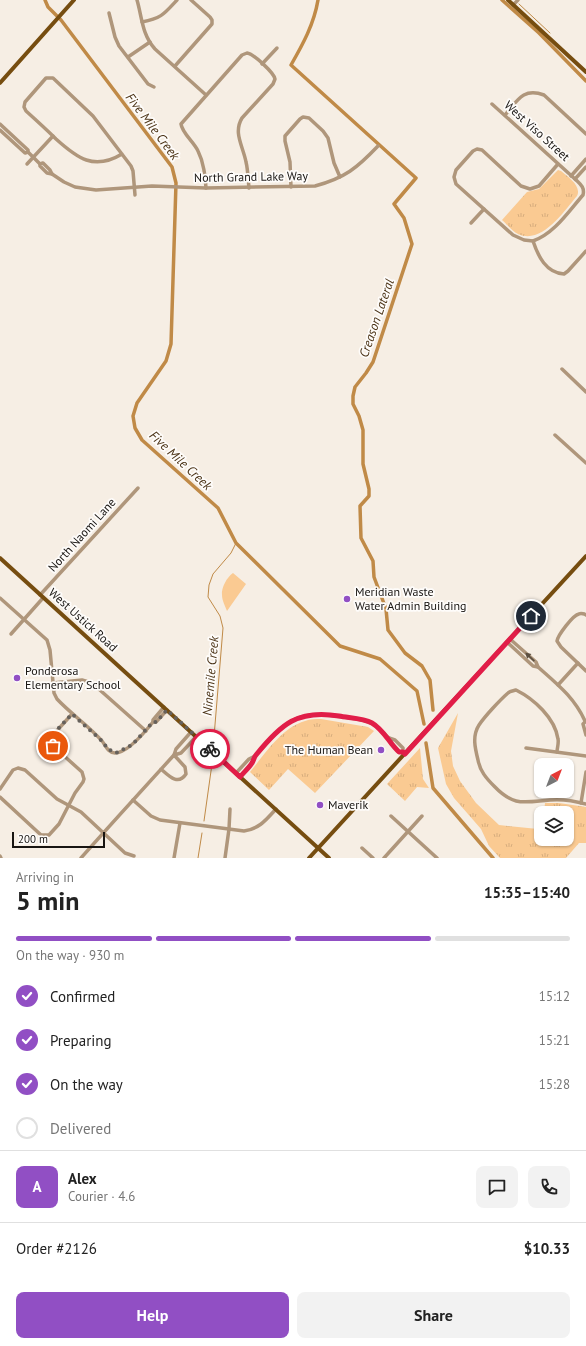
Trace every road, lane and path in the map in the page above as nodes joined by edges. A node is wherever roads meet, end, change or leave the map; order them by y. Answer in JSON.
{"nodes":[{"id":1,"x":74,"y":0,"type":"edge"},
{"id":2,"x":137,"y":0,"type":"edge"},
{"id":3,"x":176,"y":0,"type":"edge"},
{"id":4,"x":191,"y":0,"type":"edge"},
{"id":5,"x":508,"y":0,"type":"edge"},
{"id":6,"x":518,"y":0,"type":"edge"},
{"id":7,"x":513,"y":5,"type":"junction"},
{"id":8,"x":109,"y":13,"type":"dead end"},
{"id":9,"x":142,"y":22,"type":"junction"},
{"id":10,"x":150,"y":42,"type":"junction"},
{"id":11,"x":277,"y":48,"type":"dead end"},
{"id":12,"x":128,"y":57,"type":"junction"},
{"id":13,"x":262,"y":64,"type":"junction"},
{"id":14,"x":175,"y":66,"type":"junction"},
{"id":15,"x":586,"y":72,"type":"edge"},
{"id":16,"x":0,"y":83,"type":"edge"},
{"id":17,"x":154,"y":87,"type":"dead end"},
{"id":18,"x":206,"y":95,"type":"junction"},
{"id":19,"x":492,"y":104,"type":"dead end"},
{"id":20,"x":505,"y":115,"type":"junction"},
{"id":21,"x":0,"y":124,"type":"edge"},
{"id":22,"x":0,"y":130,"type":"edge"},
{"id":23,"x":586,"y":134,"type":"edge"},
{"id":24,"x":53,"y":136,"type":"junction"},
{"id":25,"x":378,"y":146,"type":"dead end"},
{"id":26,"x":28,"y":152,"type":"junction"},
{"id":27,"x":122,"y":154,"type":"junction"},
{"id":28,"x":34,"y":158,"type":"junction"},
{"id":29,"x":586,"y":159,"type":"edge"},
{"id":30,"x":27,"y":164,"type":"dead end"},
{"id":31,"x":558,"y":164,"type":"junction"},
{"id":32,"x":586,"y":167,"type":"edge"},
{"id":33,"x":570,"y":176,"type":"junction"},
{"id":34,"x":340,"y":177,"type":"junction"},
{"id":35,"x":575,"y":179,"type":"junction"},
{"id":36,"x":135,"y":187,"type":"junction"},
{"id":37,"x":291,"y":187,"type":"junction"},
{"id":38,"x":206,"y":188,"type":"junction"},
{"id":39,"x":248,"y":188,"type":"junction"},
{"id":40,"x":135,"y":195,"type":"dead end"},
{"id":41,"x":484,"y":209,"type":"junction"},
{"id":42,"x":471,"y":223,"type":"dead end"},
{"id":43,"x":533,"y":241,"type":"junction"},
{"id":44,"x":586,"y":251,"type":"edge"},
{"id":45,"x":562,"y":369,"type":"dead end"},
{"id":46,"x":586,"y":392,"type":"edge"},
{"id":47,"x":555,"y":435,"type":"dead end"},
{"id":48,"x":586,"y":463,"type":"edge"},
{"id":49,"x":138,"y":488,"type":"dead end"},
{"id":50,"x":586,"y":556,"type":"edge"},
{"id":51,"x":0,"y":558,"type":"edge"},
{"id":52,"x":42,"y":596,"type":"junction"},
{"id":53,"x":0,"y":598,"type":"edge"},
{"id":54,"x":586,"y":614,"type":"edge"},
{"id":55,"x":24,"y":620,"type":"junction"},
{"id":56,"x":11,"y":634,"type":"dead end"},
{"id":57,"x":509,"y":641,"type":"junction"},
{"id":58,"x":578,"y":663,"type":"junction"},
{"id":59,"x":586,"y":670,"type":"edge"},
{"id":60,"x":53,"y":683,"type":"junction"},
{"id":61,"x":558,"y":685,"type":"junction"},
{"id":62,"x":166,"y":708,"type":"junction"},
{"id":63,"x":72,"y":714,"type":"junction"},
{"id":64,"x":584,"y":717,"type":"edge"},
{"id":65,"x":585,"y":722,"type":"edge"},
{"id":66,"x":146,"y":731,"type":"junction"},
{"id":67,"x":191,"y":732,"type":"junction"},
{"id":68,"x":586,"y":735,"type":"edge"},
{"id":69,"x":196,"y":737,"type":"junction"},
{"id":70,"x":526,"y":748,"type":"dead end"},
{"id":71,"x":557,"y":752,"type":"junction"},
{"id":72,"x":404,"y":753,"type":"junction"},
{"id":73,"x":174,"y":756,"type":"junction"},
{"id":74,"x":255,"y":756,"type":"junction"},
{"id":75,"x":586,"y":756,"type":"edge"},
{"id":76,"x":161,"y":769,"type":"junction"},
{"id":77,"x":586,"y":772,"type":"edge"},
{"id":78,"x":236,"y":773,"type":"junction"},
{"id":79,"x":240,"y":777,"type":"junction"},
{"id":80,"x":0,"y":789,"type":"edge"},
{"id":81,"x":0,"y":797,"type":"edge"},
{"id":82,"x":133,"y":800,"type":"junction"},
{"id":83,"x":581,"y":803,"type":"junction"},
{"id":84,"x":586,"y":804,"type":"edge"},
{"id":85,"x":68,"y":806,"type":"junction"},
{"id":86,"x":230,"y":809,"type":"dead end"},
{"id":87,"x":276,"y":810,"type":"junction"},
{"id":88,"x":391,"y":816,"type":"dead end"},
{"id":89,"x":422,"y":816,"type":"dead end"},
{"id":90,"x":180,"y":823,"type":"junction"},
{"id":91,"x":229,"y":829,"type":"junction"},
{"id":92,"x":408,"y":832,"type":"junction"},
{"id":93,"x":104,"y":833,"type":"junction"},
{"id":94,"x":318,"y":848,"type":"junction"},
{"id":95,"x":362,"y":848,"type":"dead end"},
{"id":96,"x":134,"y":856,"type":"dead end"},
{"id":97,"x":81,"y":858,"type":"edge"},
{"id":98,"x":174,"y":858,"type":"edge"},
{"id":99,"x":225,"y":858,"type":"edge"},
{"id":100,"x":309,"y":858,"type":"edge"},
{"id":101,"x":329,"y":858,"type":"edge"},
{"id":102,"x":373,"y":858,"type":"edge"},
{"id":103,"x":384,"y":858,"type":"edge"},
{"id":104,"x":437,"y":858,"type":"edge"}],
"edges":[{"from":1,"to":16,"type":"main road"},
{"from":2,"to":9,"type":"street"},
{"from":3,"to":9,"type":"street"},
{"from":4,"to":14,"type":"street"},
{"from":5,"to":7,"type":"main road"},
{"from":6,"to":7,"type":"street"},
{"from":7,"to":15,"type":"main road"},
{"from":8,"to":12,"type":"street"},
{"from":9,"to":10,"type":"street"},
{"from":10,"to":12,"type":"street"},
{"from":10,"to":14,"type":"street"},
{"from":11,"to":13,"type":"street"},
{"from":12,"to":17,"type":"street"},
{"from":13,"to":18,"type":"street"},
{"from":13,"to":39,"type":"street"},
{"from":14,"to":18,"type":"street"},
{"from":18,"to":38,"type":"street"},
{"from":19,"to":20,"type":"street","name":"West Viso Street"},
{"from":20,"to":23,"type":"street"},
{"from":20,"to":31,"type":"street","name":"West Viso Street"},
{"from":21,"to":26,"type":"street"},
{"from":22,"to":26,"type":"street"},
{"from":24,"to":27,"type":"street"},
{"from":24,"to":27,"type":"street"},
{"from":24,"to":28,"type":"street"},
{"from":25,"to":34,"type":"street","name":"North Grand Lake Way"},
{"from":26,"to":28,"type":"street","name":"North Grand Lake Way"},
{"from":27,"to":36,"type":"street"},
{"from":28,"to":30,"type":"street"},
{"from":28,"to":36,"type":"street","name":"North Grand Lake Way"},
{"from":29,"to":33,"type":"street"},
{"from":31,"to":33,"type":"street","name":"West Viso Street"},
{"from":31,"to":41,"type":"street"},
{"from":32,"to":35,"type":"street"},
{"from":33,"to":35,"type":"street","name":"West Viso Street"},
{"from":34,"to":37,"type":"street","name":"North Grand Lake Way"},
{"from":34,"to":37,"type":"street"},
{"from":35,"to":43,"type":"street","name":"West Viso Street"},
{"from":36,"to":38,"type":"street","name":"North Grand Lake Way"},
{"from":36,"to":40,"type":"street"},
{"from":37,"to":39,"type":"street","name":"North Grand Lake Way"},
{"from":38,"to":39,"type":"street","name":"North Grand Lake Way"},
{"from":41,"to":42,"type":"street"},
{"from":41,"to":43,"type":"street"},
{"from":43,"to":44,"type":"street"},
{"from":45,"to":46,"type":"street"},
{"from":47,"to":48,"type":"street"},
{"from":49,"to":52,"type":"street","name":"North Naomi Lane"},
{"from":50,"to":57,"type":"main road"},
{"from":51,"to":52,"type":"main road","name":"West Ustick Road"},
{"from":52,"to":55,"type":"street","name":"North Naomi Lane"},
{"from":52,"to":62,"type":"main road","name":"West Ustick Road"},
{"from":53,"to":55,"type":"street"},
{"from":54,"to":58,"type":"street"},
{"from":55,"to":56,"type":"street","name":"North Naomi Lane"},
{"from":55,"to":60,"type":"street"},
{"from":57,"to":61,"type":"street"},
{"from":57,"to":72,"type":"main road"},
{"from":58,"to":59,"type":"street"},
{"from":58,"to":61,"type":"street"},
{"from":60,"to":63,"type":"street"},
{"from":60,"to":66,"type":"street"},
{"from":61,"to":64,"type":"street"},
{"from":62,"to":66,"type":"street"},
{"from":62,"to":67,"type":"main road","name":"West Ustick Road"},
{"from":63,"to":66,"type":"street"},
{"from":63,"to":85,"type":"street"},
{"from":64,"to":65,"type":"street"},
{"from":65,"to":68,"type":"street"},
{"from":67,"to":69,"type":"main road","name":"West Ustick Road"},
{"from":67,"to":73,"type":"street"},
{"from":69,"to":73,"type":"street"},
{"from":69,"to":78,"type":"main road","name":"West Ustick Road"},
{"from":70,"to":71,"type":"street"},
{"from":71,"to":75,"type":"street"},
{"from":71,"to":83,"type":"street"},
{"from":72,"to":74,"type":"street"},
{"from":72,"to":94,"type":"main road"},
{"from":73,"to":76,"type":"street"},
{"from":73,"to":76,"type":"street"},
{"from":74,"to":78,"type":"street"},
{"from":74,"to":79,"type":"street"},
{"from":76,"to":82,"type":"street"},
{"from":77,"to":83,"type":"street"},
{"from":78,"to":79,"type":"main road","name":"West Ustick Road"},
{"from":79,"to":87,"type":"main road","name":"West Ustick Road"},
{"from":80,"to":85,"type":"street"},
{"from":81,"to":85,"type":"street"},
{"from":82,"to":90,"type":"street"},
{"from":82,"to":93,"type":"street"},
{"from":83,"to":84,"type":"street"},
{"from":85,"to":93,"type":"street"},
{"from":86,"to":91,"type":"street"},
{"from":87,"to":91,"type":"street"},
{"from":87,"to":94,"type":"main road","name":"West Ustick Road"},
{"from":88,"to":92,"type":"street"},
{"from":89,"to":92,"type":"street"},
{"from":90,"to":91,"type":"street"},
{"from":90,"to":98,"type":"street"},
{"from":91,"to":99,"type":"street"},
{"from":92,"to":103,"type":"street"},
{"from":92,"to":104,"type":"street"},
{"from":93,"to":96,"type":"street"},
{"from":93,"to":97,"type":"street"},
{"from":94,"to":100,"type":"main road"},
{"from":94,"to":101,"type":"main road","name":"West Ustick Road"},
{"from":95,"to":102,"type":"street"}]}
